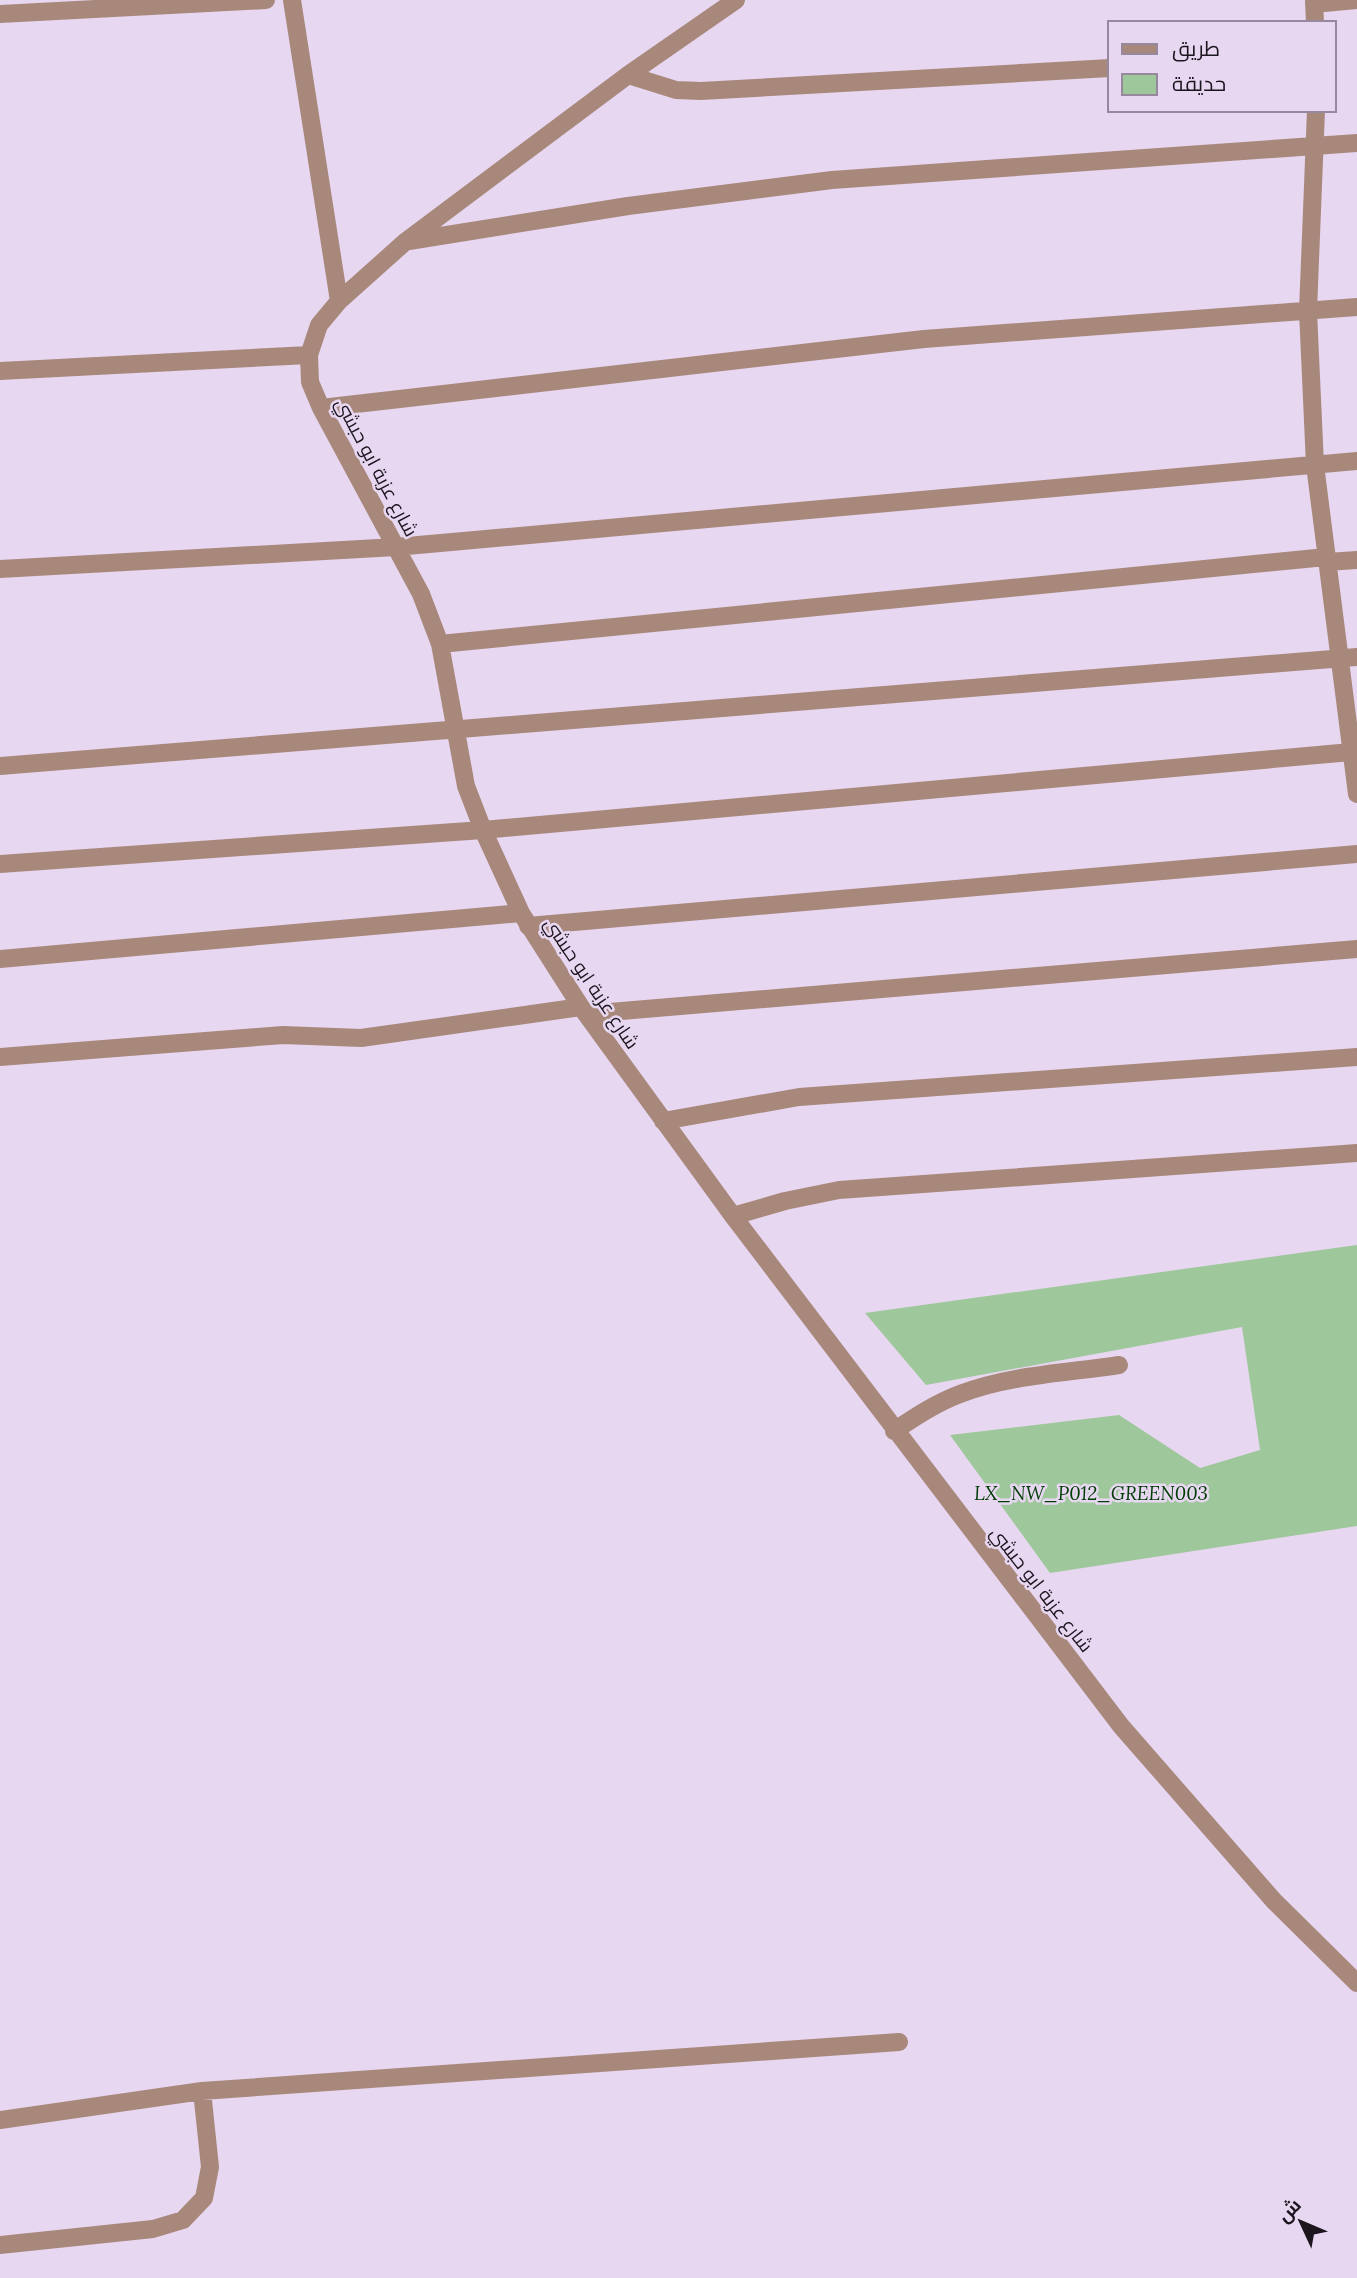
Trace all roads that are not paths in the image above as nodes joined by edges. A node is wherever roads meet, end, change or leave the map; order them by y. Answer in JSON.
{"nodes":[{"id":1,"x":266,"y":0,"type":"edge"},
{"id":2,"x":292,"y":0,"type":"edge"},
{"id":3,"x":736,"y":0,"type":"edge"},
{"id":4,"x":1357,"y":1,"type":"edge"},
{"id":5,"x":1314,"y":2,"type":"edge"},
{"id":6,"x":0,"y":13,"type":"edge"},
{"id":7,"x":1315,"y":21,"type":"edge"},
{"id":8,"x":1108,"y":68,"type":"edge"},
{"id":9,"x":628,"y":75,"type":"junction"},
{"id":10,"x":1317,"y":112,"type":"edge"},
{"id":11,"x":1357,"y":143,"type":"edge"},
{"id":12,"x":1316,"y":147,"type":"junction"},
{"id":13,"x":405,"y":242,"type":"junction"},
{"id":14,"x":339,"y":301,"type":"junction"},
{"id":15,"x":1357,"y":307,"type":"edge"},
{"id":16,"x":1308,"y":311,"type":"junction"},
{"id":17,"x":309,"y":355,"type":"junction"},
{"id":18,"x":0,"y":371,"type":"edge"},
{"id":19,"x":321,"y":408,"type":"junction"},
{"id":20,"x":1357,"y":461,"type":"edge"},
{"id":21,"x":1315,"y":466,"type":"junction"},
{"id":22,"x":396,"y":547,"type":"junction"},
{"id":23,"x":1327,"y":560,"type":"junction"},
{"id":24,"x":1357,"y":560,"type":"edge"},
{"id":25,"x":0,"y":569,"type":"edge"},
{"id":26,"x":440,"y":644,"type":"junction"},
{"id":27,"x":1348,"y":658,"type":"edge"},
{"id":28,"x":456,"y":731,"type":"junction"},
{"id":29,"x":1354,"y":761,"type":"edge"},
{"id":30,"x":0,"y":766,"type":"edge"},
{"id":31,"x":1357,"y":794,"type":"edge"},
{"id":32,"x":483,"y":830,"type":"junction"},
{"id":33,"x":1357,"y":854,"type":"edge"},
{"id":34,"x":0,"y":864,"type":"edge"},
{"id":35,"x":525,"y":920,"type":"junction"},
{"id":36,"x":1357,"y":949,"type":"edge"},
{"id":37,"x":0,"y":959,"type":"edge"},
{"id":38,"x":584,"y":1011,"type":"junction"},
{"id":39,"x":0,"y":1057,"type":"edge"},
{"id":40,"x":1357,"y":1057,"type":"edge"},
{"id":41,"x":663,"y":1121,"type":"junction"},
{"id":42,"x":1357,"y":1153,"type":"edge"},
{"id":43,"x":733,"y":1216,"type":"junction"},
{"id":44,"x":1119,"y":1365,"type":"dead end"},
{"id":45,"x":894,"y":1431,"type":"junction"},
{"id":46,"x":1357,"y":1983,"type":"edge"},
{"id":47,"x":899,"y":2042,"type":"dead end"},
{"id":48,"x":202,"y":2091,"type":"junction"},
{"id":49,"x":0,"y":2120,"type":"edge"},
{"id":50,"x":0,"y":2245,"type":"edge"}],
"edges":[{"from":1,"to":6,"type":"street"},
{"from":2,"to":14,"type":"street"},
{"from":3,"to":9,"type":"street","name":"شارع عزبة ابو حبشي"},
{"from":4,"to":5,"type":"street"},
{"from":5,"to":7,"type":"street"},
{"from":8,"to":9,"type":"street"},
{"from":9,"to":13,"type":"street","name":"شارع عزبة ابو حبشي"},
{"from":10,"to":12,"type":"street"},
{"from":11,"to":12,"type":"street"},
{"from":12,"to":13,"type":"street"},
{"from":12,"to":16,"type":"street"},
{"from":13,"to":14,"type":"street","name":"شارع عزبة ابو حبشي"},
{"from":14,"to":17,"type":"street","name":"شارع عزبة ابو حبشي"},
{"from":15,"to":16,"type":"street"},
{"from":16,"to":19,"type":"street"},
{"from":16,"to":21,"type":"street"},
{"from":17,"to":18,"type":"street"},
{"from":17,"to":19,"type":"street","name":"شارع عزبة ابو حبشي"},
{"from":19,"to":22,"type":"street","name":"شارع عزبة ابو حبشي"},
{"from":20,"to":21,"type":"street"},
{"from":21,"to":22,"type":"street"},
{"from":21,"to":23,"type":"street"},
{"from":22,"to":25,"type":"street"},
{"from":22,"to":26,"type":"street","name":"شارع عزبة ابو حبشي"},
{"from":23,"to":24,"type":"street"},
{"from":23,"to":26,"type":"street"},
{"from":23,"to":27,"type":"street"},
{"from":26,"to":28,"type":"street","name":"شارع عزبة ابو حبشي"},
{"from":27,"to":28,"type":"street"},
{"from":27,"to":29,"type":"street"},
{"from":28,"to":30,"type":"street"},
{"from":28,"to":32,"type":"street","name":"شارع عزبة ابو حبشي"},
{"from":29,"to":31,"type":"street"},
{"from":29,"to":32,"type":"street"},
{"from":32,"to":34,"type":"street"},
{"from":32,"to":35,"type":"street","name":"شارع عزبة ابو حبشي"},
{"from":33,"to":35,"type":"street"},
{"from":35,"to":37,"type":"street"},
{"from":35,"to":38,"type":"street","name":"شارع عزبة ابو حبشي"},
{"from":36,"to":38,"type":"street"},
{"from":38,"to":39,"type":"street"},
{"from":38,"to":41,"type":"street","name":"شارع عزبة ابو حبشي"},
{"from":40,"to":41,"type":"street"},
{"from":41,"to":43,"type":"street","name":"شارع عزبة ابو حبشي"},
{"from":42,"to":43,"type":"street"},
{"from":43,"to":45,"type":"street","name":"شارع عزبة ابو حبشي"},
{"from":44,"to":45,"type":"street"},
{"from":45,"to":46,"type":"street","name":"شارع عزبة ابو حبشي"},
{"from":47,"to":48,"type":"street"},
{"from":48,"to":49,"type":"street"},
{"from":48,"to":50,"type":"street"}]}
